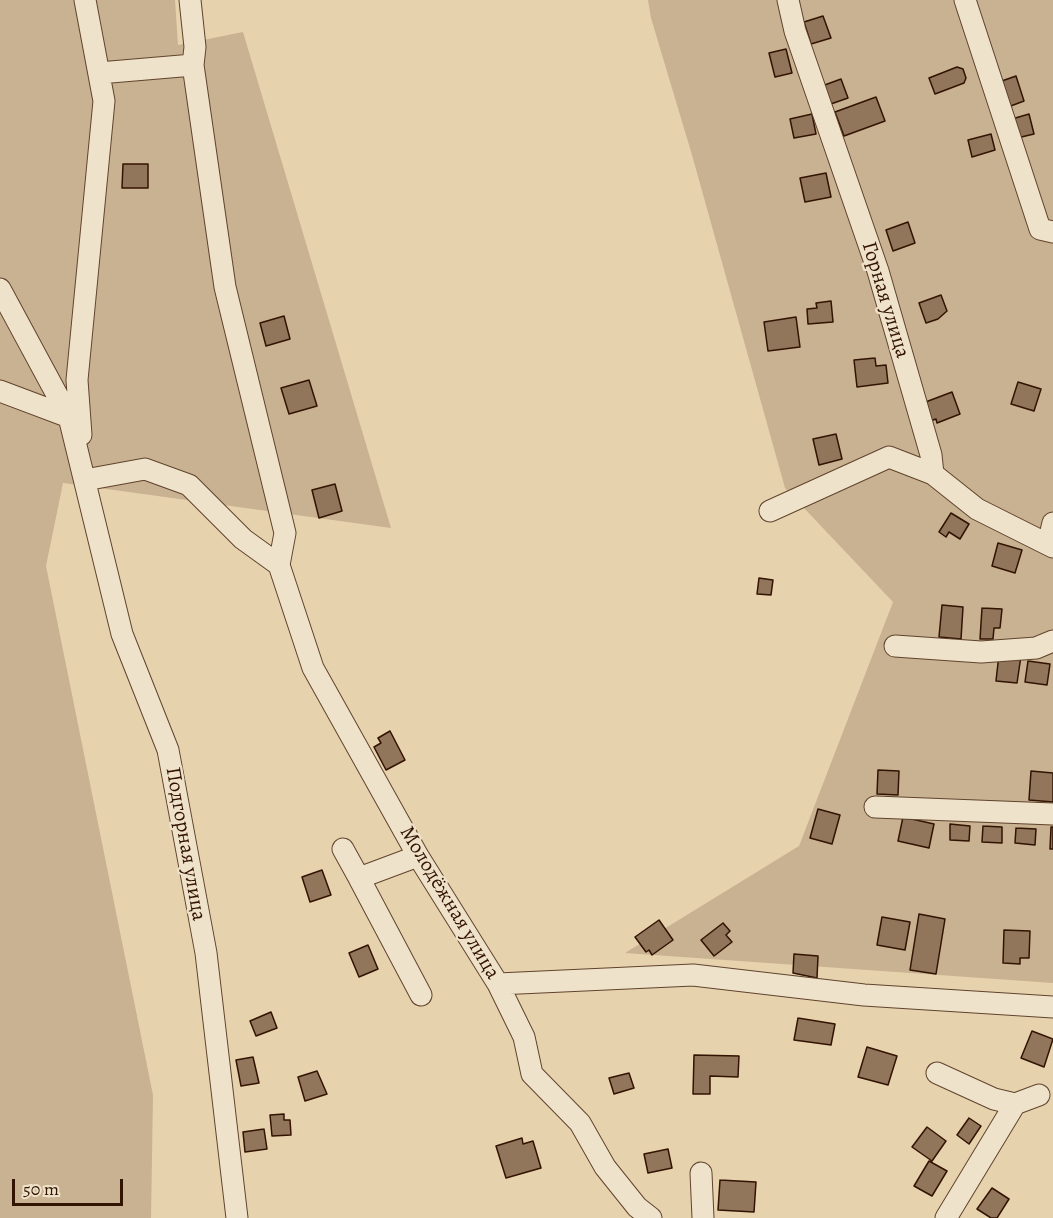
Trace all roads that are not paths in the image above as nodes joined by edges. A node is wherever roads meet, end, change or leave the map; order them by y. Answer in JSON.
{"nodes":[{"id":1,"x":85,"y":0,"type":"edge"},
{"id":2,"x":190,"y":0,"type":"edge"},
{"id":3,"x":788,"y":0,"type":"edge"},
{"id":4,"x":965,"y":0,"type":"edge"},
{"id":5,"x":193,"y":65,"type":"junction"},
{"id":6,"x":99,"y":73,"type":"junction"},
{"id":7,"x":1053,"y":232,"type":"edge"},
{"id":8,"x":0,"y":287,"type":"edge"},
{"id":9,"x":0,"y":391,"type":"edge"},
{"id":10,"x":69,"y":417,"type":"junction"},
{"id":11,"x":933,"y":474,"type":"junction"},
{"id":12,"x":85,"y":480,"type":"junction"},
{"id":13,"x":770,"y":512,"type":"dead end"},
{"id":14,"x":1053,"y":523,"type":"edge"},
{"id":15,"x":1050,"y":545,"type":"edge"},
{"id":16,"x":279,"y":565,"type":"junction"},
{"id":17,"x":1053,"y":641,"type":"edge"},
{"id":18,"x":895,"y":646,"type":"dead end"},
{"id":19,"x":875,"y":807,"type":"dead end"},
{"id":20,"x":1053,"y":814,"type":"edge"},
{"id":21,"x":343,"y":849,"type":"dead end"},
{"id":22,"x":418,"y":856,"type":"junction"},
{"id":23,"x":359,"y":879,"type":"junction"},
{"id":24,"x":498,"y":984,"type":"junction"},
{"id":25,"x":421,"y":995,"type":"dead end"},
{"id":26,"x":1053,"y":1007,"type":"edge"},
{"id":27,"x":937,"y":1073,"type":"dead end"},
{"id":28,"x":1039,"y":1095,"type":"dead end"},
{"id":29,"x":1015,"y":1104,"type":"junction"},
{"id":30,"x":701,"y":1173,"type":"dead end"},
{"id":31,"x":237,"y":1218,"type":"edge"},
{"id":32,"x":651,"y":1218,"type":"edge"},
{"id":33,"x":703,"y":1218,"type":"edge"},
{"id":34,"x":946,"y":1218,"type":"edge"}],
"edges":[{"from":1,"to":6,"type":"street"},
{"from":2,"to":5,"type":"street"},
{"from":3,"to":11,"type":"street","name":"Горная улица"},
{"from":4,"to":7,"type":"street"},
{"from":5,"to":6,"type":"street"},
{"from":5,"to":16,"type":"street"},
{"from":6,"to":12,"type":"street"},
{"from":8,"to":10,"type":"street"},
{"from":9,"to":10,"type":"street"},
{"from":10,"to":12,"type":"street"},
{"from":11,"to":13,"type":"street"},
{"from":11,"to":15,"type":"street"},
{"from":12,"to":16,"type":"street"},
{"from":12,"to":31,"type":"street","name":"Подгорная улица"},
{"from":14,"to":15,"type":"street"},
{"from":16,"to":22,"type":"street","name":"Молодёжная улица"},
{"from":17,"to":18,"type":"street"},
{"from":19,"to":20,"type":"street"},
{"from":21,"to":23,"type":"street"},
{"from":22,"to":23,"type":"street"},
{"from":22,"to":24,"type":"street","name":"Молодёжная улица"},
{"from":23,"to":25,"type":"street"},
{"from":24,"to":26,"type":"street"},
{"from":24,"to":32,"type":"street","name":"Молодёжная улица"},
{"from":27,"to":29,"type":"street"},
{"from":28,"to":29,"type":"street"},
{"from":29,"to":34,"type":"street"},
{"from":30,"to":33,"type":"street"}]}
